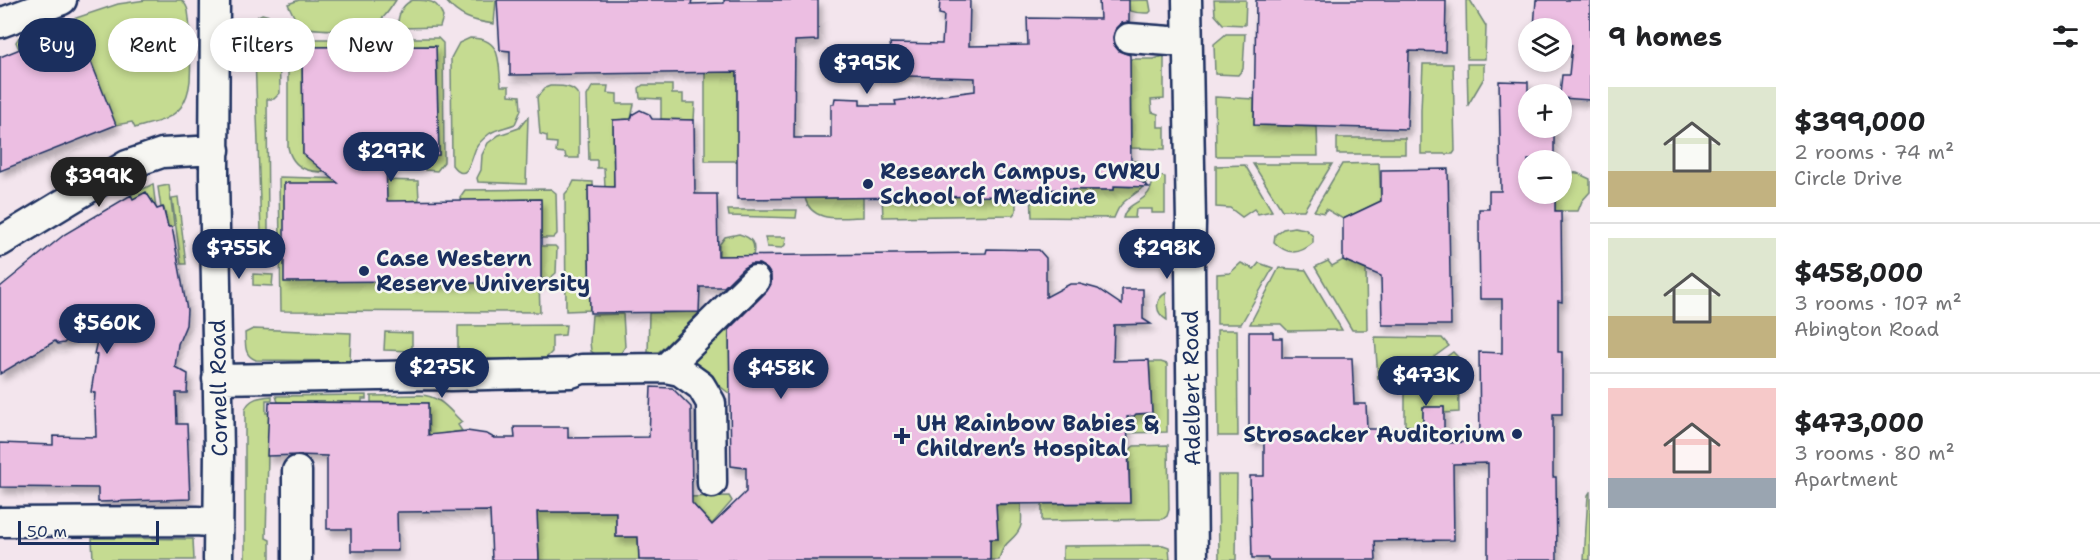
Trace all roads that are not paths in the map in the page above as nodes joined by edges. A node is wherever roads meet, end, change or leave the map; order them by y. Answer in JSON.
{"nodes":[{"id":1,"x":62,"y":0,"type":"edge"},
{"id":2,"x":215,"y":0,"type":"edge"},
{"id":3,"x":1187,"y":0,"type":"edge"},
{"id":4,"x":0,"y":23,"type":"edge"},
{"id":5,"x":1130,"y":38,"type":"dead end"},
{"id":6,"x":1187,"y":40,"type":"junction"},
{"id":7,"x":214,"y":150,"type":"junction"},
{"id":8,"x":0,"y":242,"type":"edge"},
{"id":9,"x":755,"y":280,"type":"dead end"},
{"id":10,"x":666,"y":368,"type":"junction"},
{"id":11,"x":217,"y":379,"type":"junction"},
{"id":12,"x":297,"y":471,"type":"dead end"},
{"id":13,"x":712,"y":483,"type":"dead end"},
{"id":14,"x":0,"y":522,"type":"edge"},
{"id":15,"x":218,"y":523,"type":"junction"},
{"id":16,"x":218,"y":560,"type":"edge"},
{"id":17,"x":297,"y":560,"type":"edge"},
{"id":18,"x":1193,"y":560,"type":"edge"}],
"edges":[{"from":1,"to":4,"type":"street"},
{"from":2,"to":7,"type":"street","name":"Cornell Road"},
{"from":3,"to":6,"type":"street","name":"Adelbert Road"},
{"from":5,"to":6,"type":"street"},
{"from":6,"to":18,"type":"street","name":"Adelbert Road"},
{"from":7,"to":8,"type":"street"},
{"from":7,"to":11,"type":"street","name":"Cornell Road"},
{"from":9,"to":10,"type":"street"},
{"from":10,"to":11,"type":"street"},
{"from":10,"to":13,"type":"street"},
{"from":11,"to":15,"type":"street","name":"Cornell Road"},
{"from":12,"to":17,"type":"street"},
{"from":14,"to":15,"type":"street"},
{"from":15,"to":16,"type":"street","name":"Cornell Road"}]}
